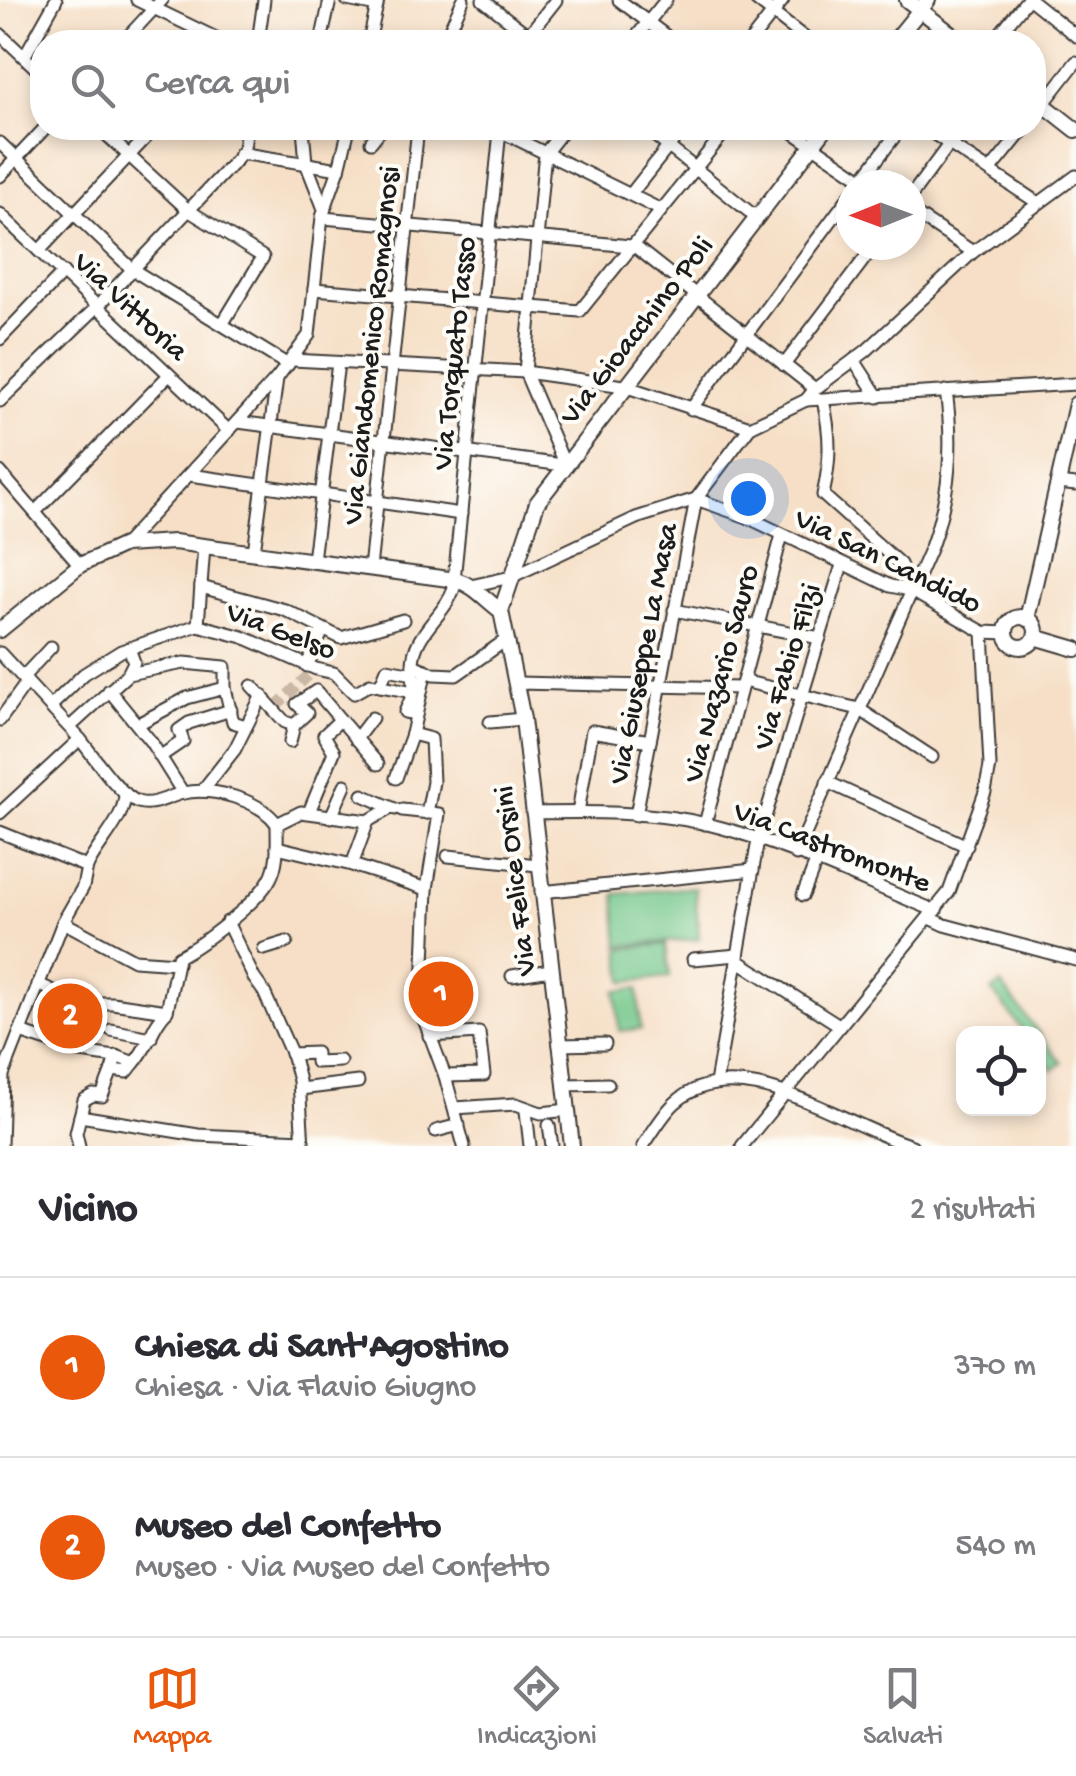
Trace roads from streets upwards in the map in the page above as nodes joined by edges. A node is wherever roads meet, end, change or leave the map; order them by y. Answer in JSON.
{"nodes":[{"id":1,"x":56,"y":0,"type":"edge"},
{"id":2,"x":137,"y":0,"type":"edge"},
{"id":3,"x":264,"y":0,"type":"edge"},
{"id":4,"x":330,"y":0,"type":"edge"},
{"id":5,"x":347,"y":0,"type":"edge"},
{"id":6,"x":463,"y":0,"type":"edge"},
{"id":7,"x":482,"y":0,"type":"edge"},
{"id":8,"x":556,"y":0,"type":"edge"},
{"id":9,"x":619,"y":0,"type":"edge"},
{"id":10,"x":666,"y":0,"type":"edge"},
{"id":11,"x":756,"y":0,"type":"edge"},
{"id":12,"x":783,"y":0,"type":"edge"},
{"id":13,"x":906,"y":0,"type":"edge"},
{"id":14,"x":1029,"y":0,"type":"edge"},
{"id":15,"x":378,"y":3,"type":"edge"},
{"id":16,"x":158,"y":4,"type":"edge"},
{"id":17,"x":924,"y":5,"type":"edge"},
{"id":18,"x":773,"y":13,"type":"junction"},
{"id":19,"x":648,"y":22,"type":"junction"},
{"id":20,"x":39,"y":30,"type":"edge"},
{"id":21,"x":134,"y":30,"type":"edge"},
{"id":22,"x":203,"y":30,"type":"edge"},
{"id":23,"x":260,"y":30,"type":"edge"},
{"id":24,"x":324,"y":30,"type":"edge"},
{"id":25,"x":371,"y":30,"type":"edge"},
{"id":26,"x":449,"y":30,"type":"edge"},
{"id":27,"x":517,"y":30,"type":"edge"},
{"id":28,"x":536,"y":30,"type":"edge"},
{"id":29,"x":642,"y":30,"type":"edge"},
{"id":30,"x":658,"y":30,"type":"edge"},
{"id":31,"x":760,"y":30,"type":"edge"},
{"id":32,"x":795,"y":30,"type":"edge"},
{"id":33,"x":904,"y":30,"type":"edge"},
{"id":34,"x":950,"y":30,"type":"edge"},
{"id":35,"x":1003,"y":30,"type":"edge"},
{"id":36,"x":0,"y":34,"type":"edge"},
{"id":37,"x":1076,"y":36,"type":"edge"},
{"id":38,"x":30,"y":46,"type":"edge"},
{"id":39,"x":24,"y":57,"type":"junction"},
{"id":40,"x":1076,"y":62,"type":"edge"},
{"id":41,"x":30,"y":63,"type":"edge"},
{"id":42,"x":1046,"y":96,"type":"edge"},
{"id":43,"x":1046,"y":112,"type":"edge"},
{"id":44,"x":1076,"y":130,"type":"edge"},
{"id":45,"x":33,"y":140,"type":"edge"},
{"id":46,"x":112,"y":140,"type":"edge"},
{"id":47,"x":144,"y":140,"type":"edge"},
{"id":48,"x":244,"y":140,"type":"edge"},
{"id":49,"x":304,"y":140,"type":"edge"},
{"id":50,"x":346,"y":140,"type":"edge"},
{"id":51,"x":417,"y":140,"type":"edge"},
{"id":52,"x":496,"y":140,"type":"edge"},
{"id":53,"x":520,"y":140,"type":"edge"},
{"id":54,"x":556,"y":140,"type":"edge"},
{"id":55,"x":661,"y":140,"type":"edge"},
{"id":56,"x":674,"y":140,"type":"edge"},
{"id":57,"x":718,"y":140,"type":"edge"},
{"id":58,"x":804,"y":140,"type":"edge"},
{"id":59,"x":817,"y":140,"type":"edge"},
{"id":60,"x":893,"y":140,"type":"edge"},
{"id":61,"x":942,"y":140,"type":"edge"},
{"id":62,"x":951,"y":140,"type":"edge"},
{"id":63,"x":1015,"y":140,"type":"edge"},
{"id":64,"x":0,"y":143,"type":"edge"},
{"id":65,"x":948,"y":144,"type":"junction"},
{"id":66,"x":669,"y":146,"type":"junction"},
{"id":67,"x":813,"y":146,"type":"junction"},
{"id":68,"x":546,"y":152,"type":"junction"},
{"id":69,"x":240,"y":153,"type":"junction"},
{"id":70,"x":129,"y":156,"type":"junction"},
{"id":71,"x":16,"y":158,"type":"junction"},
{"id":72,"x":306,"y":163,"type":"junction"},
{"id":73,"x":696,"y":168,"type":"junction"},
{"id":74,"x":339,"y":169,"type":"junction"},
{"id":75,"x":845,"y":170,"type":"edge"},
{"id":76,"x":872,"y":170,"type":"edge"},
{"id":77,"x":990,"y":171,"type":"junction"},
{"id":78,"x":926,"y":175,"type":"edge"},
{"id":79,"x":0,"y":176,"type":"edge"},
{"id":80,"x":1076,"y":176,"type":"edge"},
{"id":81,"x":631,"y":194,"type":"junction"},
{"id":82,"x":1038,"y":203,"type":"junction"},
{"id":83,"x":188,"y":210,"type":"junction"},
{"id":84,"x":661,"y":210,"type":"junction"},
{"id":85,"x":0,"y":214,"type":"edge"},
{"id":86,"x":74,"y":214,"type":"junction"},
{"id":87,"x":323,"y":214,"type":"junction"},
{"id":88,"x":836,"y":214,"type":"edge"},
{"id":89,"x":757,"y":218,"type":"junction"},
{"id":90,"x":926,"y":221,"type":"edge"},
{"id":91,"x":407,"y":226,"type":"junction"},
{"id":92,"x":490,"y":234,"type":"junction"},
{"id":93,"x":537,"y":238,"type":"junction"},
{"id":94,"x":632,"y":246,"type":"junction"},
{"id":95,"x":39,"y":251,"type":"junction"},
{"id":96,"x":972,"y":252,"type":"junction"},
{"id":97,"x":864,"y":260,"type":"edge"},
{"id":98,"x":132,"y":270,"type":"junction"},
{"id":99,"x":62,"y":274,"type":"junction"},
{"id":100,"x":314,"y":289,"type":"junction"},
{"id":101,"x":399,"y":296,"type":"junction"},
{"id":102,"x":695,"y":296,"type":"junction"},
{"id":103,"x":482,"y":303,"type":"junction"},
{"id":104,"x":531,"y":307,"type":"junction"},
{"id":105,"x":97,"y":308,"type":"junction"},
{"id":106,"x":223,"y":323,"type":"junction"},
{"id":107,"x":746,"y":336,"type":"junction"},
{"id":108,"x":0,"y":339,"type":"edge"},
{"id":109,"x":854,"y":360,"type":"junction"},
{"id":110,"x":290,"y":362,"type":"junction"},
{"id":111,"x":338,"y":363,"type":"junction"},
{"id":112,"x":784,"y":365,"type":"junction"},
{"id":113,"x":392,"y":367,"type":"junction"},
{"id":114,"x":476,"y":368,"type":"junction"},
{"id":115,"x":525,"y":372,"type":"junction"},
{"id":116,"x":169,"y":375,"type":"junction"},
{"id":117,"x":277,"y":378,"type":"junction"},
{"id":118,"x":1076,"y":384,"type":"edge"},
{"id":119,"x":624,"y":386,"type":"junction"},
{"id":120,"x":946,"y":392,"type":"junction"},
{"id":121,"x":819,"y":394,"type":"junction"},
{"id":122,"x":878,"y":397,"type":"junction"},
{"id":123,"x":0,"y":401,"type":"edge"},
{"id":124,"x":1076,"y":404,"type":"edge"},
{"id":125,"x":692,"y":409,"type":"junction"},
{"id":126,"x":271,"y":426,"type":"junction"},
{"id":127,"x":234,"y":427,"type":"junction"},
{"id":128,"x":750,"y":427,"type":"junction"},
{"id":129,"x":329,"y":434,"type":"junction"},
{"id":130,"x":384,"y":441,"type":"junction"},
{"id":131,"x":467,"y":452,"type":"junction"},
{"id":132,"x":564,"y":464,"type":"junction"},
{"id":133,"x":0,"y":472,"type":"edge"},
{"id":134,"x":190,"y":475,"type":"junction"},
{"id":135,"x":1058,"y":483,"type":"junction"},
{"id":136,"x":1076,"y":485,"type":"edge"},
{"id":137,"x":263,"y":486,"type":"junction"},
{"id":138,"x":322,"y":494,"type":"junction"},
{"id":139,"x":696,"y":499,"type":"junction"},
{"id":140,"x":377,"y":502,"type":"junction"},
{"id":141,"x":35,"y":512,"type":"junction"},
{"id":142,"x":461,"y":514,"type":"junction"},
{"id":143,"x":782,"y":535,"type":"junction"},
{"id":144,"x":124,"y":545,"type":"junction"},
{"id":145,"x":204,"y":546,"type":"junction"},
{"id":146,"x":254,"y":552,"type":"junction"},
{"id":147,"x":313,"y":560,"type":"junction"},
{"id":148,"x":80,"y":565,"type":"junction"},
{"id":149,"x":842,"y":565,"type":"junction"},
{"id":150,"x":370,"y":568,"type":"junction"},
{"id":151,"x":511,"y":576,"type":"junction"},
{"id":152,"x":455,"y":580,"type":"junction"},
{"id":153,"x":475,"y":586,"type":"junction"},
{"id":154,"x":201,"y":587,"type":"junction"},
{"id":155,"x":910,"y":590,"type":"junction"},
{"id":156,"x":674,"y":610,"type":"junction"},
{"id":157,"x":502,"y":611,"type":"junction"},
{"id":158,"x":1027,"y":618,"type":"junction"},
{"id":159,"x":403,"y":620,"type":"dead end"},
{"id":160,"x":198,"y":625,"type":"junction"},
{"id":161,"x":758,"y":626,"type":"junction"},
{"id":162,"x":0,"y":630,"type":"edge"},
{"id":163,"x":323,"y":630,"type":"junction"},
{"id":164,"x":984,"y":632,"type":"junction"},
{"id":165,"x":1007,"y":634,"type":"junction"},
{"id":166,"x":1035,"y":637,"type":"junction"},
{"id":167,"x":820,"y":638,"type":"junction"},
{"id":168,"x":506,"y":640,"type":"junction"},
{"id":169,"x":51,"y":647,"type":"dead end"},
{"id":170,"x":129,"y":648,"type":"junction"},
{"id":171,"x":1076,"y":650,"type":"edge"},
{"id":172,"x":0,"y":652,"type":"edge"},
{"id":173,"x":312,"y":669,"type":"junction"},
{"id":174,"x":418,"y":669,"type":"junction"},
{"id":175,"x":128,"y":674,"type":"junction"},
{"id":176,"x":25,"y":679,"type":"junction"},
{"id":177,"x":517,"y":684,"type":"junction"},
{"id":178,"x":742,"y":685,"type":"junction"},
{"id":179,"x":380,"y":686,"type":"junction"},
{"id":180,"x":660,"y":687,"type":"junction"},
{"id":181,"x":111,"y":688,"type":"junction"},
{"id":182,"x":225,"y":688,"type":"junction"},
{"id":183,"x":414,"y":692,"type":"junction"},
{"id":184,"x":802,"y":696,"type":"junction"},
{"id":185,"x":50,"y":706,"type":"junction"},
{"id":186,"x":858,"y":709,"type":"junction"},
{"id":187,"x":231,"y":710,"type":"junction"},
{"id":188,"x":416,"y":714,"type":"junction"},
{"id":189,"x":372,"y":718,"type":"dead end"},
{"id":190,"x":523,"y":719,"type":"junction"},
{"id":191,"x":0,"y":720,"type":"edge"},
{"id":192,"x":340,"y":720,"type":"junction"},
{"id":193,"x":490,"y":722,"type":"dead end"},
{"id":194,"x":138,"y":724,"type":"junction"},
{"id":195,"x":294,"y":725,"type":"junction"},
{"id":196,"x":246,"y":726,"type":"junction"},
{"id":197,"x":70,"y":727,"type":"junction"},
{"id":198,"x":412,"y":734,"type":"junction"},
{"id":199,"x":356,"y":738,"type":"junction"},
{"id":200,"x":80,"y":739,"type":"junction"},
{"id":201,"x":650,"y":741,"type":"junction"},
{"id":202,"x":290,"y":742,"type":"dead end"},
{"id":203,"x":160,"y":756,"type":"junction"},
{"id":204,"x":932,"y":757,"type":"dead end"},
{"id":205,"x":378,"y":764,"type":"dead end"},
{"id":206,"x":396,"y":778,"type":"dead end"},
{"id":207,"x":827,"y":782,"type":"junction"},
{"id":208,"x":345,"y":785,"type":"dead end"},
{"id":209,"x":202,"y":791,"type":"junction"},
{"id":210,"x":184,"y":792,"type":"junction"},
{"id":211,"x":126,"y":794,"type":"junction"},
{"id":212,"x":362,"y":795,"type":"dead end"},
{"id":213,"x":396,"y":809,"type":"junction"},
{"id":214,"x":310,"y":812,"type":"junction"},
{"id":215,"x":578,"y":812,"type":"junction"},
{"id":216,"x":0,"y":813,"type":"edge"},
{"id":217,"x":532,"y":813,"type":"junction"},
{"id":218,"x":433,"y":814,"type":"junction"},
{"id":219,"x":636,"y":816,"type":"junction"},
{"id":220,"x":331,"y":818,"type":"junction"},
{"id":221,"x":368,"y":821,"type":"junction"},
{"id":222,"x":276,"y":824,"type":"junction"},
{"id":223,"x":706,"y":824,"type":"junction"},
{"id":224,"x":0,"y":832,"type":"edge"},
{"id":225,"x":758,"y":840,"type":"junction"},
{"id":226,"x":967,"y":846,"type":"junction"},
{"id":227,"x":276,"y":847,"type":"junction"},
{"id":228,"x":440,"y":855,"type":"junction"},
{"id":229,"x":796,"y":855,"type":"junction"},
{"id":230,"x":816,"y":862,"type":"junction"},
{"id":231,"x":352,"y":865,"type":"junction"},
{"id":232,"x":538,"y":865,"type":"junction"},
{"id":233,"x":87,"y":868,"type":"junction"},
{"id":234,"x":752,"y":870,"type":"junction"},
{"id":235,"x":427,"y":889,"type":"junction"},
{"id":236,"x":541,"y":892,"type":"junction"},
{"id":237,"x":804,"y":895,"type":"dead end"},
{"id":238,"x":933,"y":915,"type":"junction"},
{"id":239,"x":64,"y":922,"type":"junction"},
{"id":240,"x":227,"y":922,"type":"junction"},
{"id":241,"x":287,"y":942,"type":"dead end"},
{"id":242,"x":264,"y":949,"type":"dead end"},
{"id":243,"x":737,"y":958,"type":"junction"},
{"id":244,"x":693,"y":959,"type":"dead end"},
{"id":245,"x":1076,"y":960,"type":"edge"},
{"id":246,"x":176,"y":963,"type":"junction"},
{"id":247,"x":551,"y":970,"type":"junction"},
{"id":248,"x":512,"y":976,"type":"dead end"},
{"id":249,"x":38,"y":984,"type":"junction"},
{"id":250,"x":168,"y":1011,"type":"junction"},
{"id":251,"x":839,"y":1025,"type":"junction"},
{"id":252,"x":111,"y":1030,"type":"dead end"},
{"id":253,"x":426,"y":1030,"type":"junction"},
{"id":254,"x":20,"y":1032,"type":"junction"},
{"id":255,"x":152,"y":1038,"type":"junction"},
{"id":256,"x":559,"y":1044,"type":"junction"},
{"id":257,"x":606,"y":1044,"type":"dead end"},
{"id":258,"x":291,"y":1054,"type":"junction"},
{"id":259,"x":340,"y":1061,"type":"dead end"},
{"id":260,"x":114,"y":1064,"type":"junction"},
{"id":261,"x":1,"y":1075,"type":"edge"},
{"id":262,"x":445,"y":1076,"type":"junction"},
{"id":263,"x":358,"y":1082,"type":"dead end"},
{"id":264,"x":716,"y":1082,"type":"junction"},
{"id":265,"x":608,"y":1084,"type":"dead end"},
{"id":266,"x":565,"y":1085,"type":"junction"},
{"id":267,"x":300,"y":1089,"type":"junction"},
{"id":268,"x":787,"y":1092,"type":"junction"},
{"id":269,"x":0,"y":1103,"type":"edge"},
{"id":270,"x":455,"y":1108,"type":"junction"},
{"id":271,"x":526,"y":1110,"type":"junction"},
{"id":272,"x":568,"y":1110,"type":"junction"},
{"id":273,"x":80,"y":1116,"type":"junction"},
{"id":274,"x":549,"y":1124,"type":"dead end"},
{"id":275,"x":459,"y":1125,"type":"junction"},
{"id":276,"x":150,"y":1130,"type":"junction"},
{"id":277,"x":436,"y":1131,"type":"dead end"},
{"id":278,"x":303,"y":1143,"type":"edge"},
{"id":279,"x":148,"y":1145,"type":"edge"},
{"id":280,"x":1,"y":1146,"type":"edge"},
{"id":281,"x":79,"y":1146,"type":"edge"},
{"id":282,"x":464,"y":1146,"type":"edge"},
{"id":283,"x":530,"y":1146,"type":"edge"},
{"id":284,"x":552,"y":1146,"type":"edge"},
{"id":285,"x":572,"y":1146,"type":"edge"},
{"id":286,"x":643,"y":1146,"type":"edge"},
{"id":287,"x":742,"y":1146,"type":"edge"},
{"id":288,"x":912,"y":1146,"type":"edge"}],
"edges":[{"from":1,"to":20,"type":"street"},
{"from":2,"to":16,"type":"street"},
{"from":3,"to":23,"type":"street"},
{"from":4,"to":24,"type":"street"},
{"from":5,"to":15,"type":"street"},
{"from":6,"to":26,"type":"street"},
{"from":7,"to":27,"type":"street"},
{"from":8,"to":28,"type":"street"},
{"from":9,"to":19,"type":"street"},
{"from":10,"to":19,"type":"street"},
{"from":11,"to":18,"type":"street"},
{"from":12,"to":18,"type":"street"},
{"from":13,"to":17,"type":"street"},
{"from":14,"to":35,"type":"street"},
{"from":14,"to":37,"type":"street"},
{"from":15,"to":25,"type":"street"},
{"from":16,"to":21,"type":"street"},
{"from":16,"to":22,"type":"street"},
{"from":17,"to":33,"type":"street"},
{"from":17,"to":34,"type":"street"},
{"from":18,"to":31,"type":"street"},
{"from":18,"to":32,"type":"street"},
{"from":19,"to":29,"type":"street"},
{"from":19,"to":30,"type":"street"},
{"from":36,"to":39,"type":"street"},
{"from":38,"to":39,"type":"street"},
{"from":39,"to":41,"type":"street"},
{"from":40,"to":42,"type":"street"},
{"from":43,"to":44,"type":"street"},
{"from":45,"to":71,"type":"street"},
{"from":46,"to":70,"type":"street"},
{"from":47,"to":70,"type":"street"},
{"from":48,"to":69,"type":"street"},
{"from":49,"to":72,"type":"street"},
{"from":50,"to":74,"type":"street"},
{"from":51,"to":91,"type":"street","name":"Via Giandomenico Romagnosi"},
{"from":52,"to":92,"type":"street","name":"Via Torquato Tasso"},
{"from":53,"to":68,"type":"street"},
{"from":54,"to":68,"type":"street"},
{"from":55,"to":66,"type":"street"},
{"from":56,"to":66,"type":"street"},
{"from":57,"to":73,"type":"street"},
{"from":58,"to":67,"type":"street"},
{"from":59,"to":67,"type":"street","name":"Via Gioacchino Poli"},
{"from":60,"to":76,"type":"street"},
{"from":61,"to":65,"type":"street"},
{"from":62,"to":65,"type":"street"},
{"from":63,"to":77,"type":"street"},
{"from":64,"to":71,"type":"street"},
{"from":65,"to":77,"type":"street"},
{"from":65,"to":78,"type":"street"},
{"from":66,"to":73,"type":"street"},
{"from":66,"to":81,"type":"street"},
{"from":67,"to":75,"type":"street"},
{"from":67,"to":89,"type":"street","name":"Via Gioacchino Poli"},
{"from":68,"to":81,"type":"street"},
{"from":68,"to":93,"type":"street"},
{"from":69,"to":72,"type":"street"},
{"from":69,"to":83,"type":"street"},
{"from":70,"to":83,"type":"street"},
{"from":70,"to":86,"type":"street"},
{"from":71,"to":79,"type":"street"},
{"from":71,"to":86,"type":"street"},
{"from":72,"to":74,"type":"street"},
{"from":72,"to":87,"type":"street"},
{"from":73,"to":84,"type":"street"},
{"from":73,"to":89,"type":"street"},
{"from":74,"to":87,"type":"street"},
{"from":77,"to":82,"type":"street"},
{"from":80,"to":82,"type":"street"},
{"from":81,"to":84,"type":"street"},
{"from":82,"to":96,"type":"street"},
{"from":83,"to":98,"type":"street"},
{"from":83,"to":106,"type":"street"},
{"from":84,"to":94,"type":"street"},
{"from":85,"to":95,"type":"street","name":"Via Vittoria"},
{"from":86,"to":95,"type":"street"},
{"from":86,"to":98,"type":"street"},
{"from":87,"to":91,"type":"street"},
{"from":87,"to":100,"type":"street"},
{"from":88,"to":107,"type":"street"},
{"from":89,"to":102,"type":"street","name":"Via Gioacchino Poli"},
{"from":90,"to":96,"type":"street"},
{"from":91,"to":92,"type":"street"},
{"from":91,"to":101,"type":"street","name":"Via Giandomenico Romagnosi"},
{"from":92,"to":93,"type":"street"},
{"from":92,"to":103,"type":"street","name":"Via Torquato Tasso"},
{"from":93,"to":94,"type":"street"},
{"from":93,"to":104,"type":"street"},
{"from":94,"to":102,"type":"street"},
{"from":94,"to":104,"type":"street"},
{"from":95,"to":99,"type":"street","name":"Via Vittoria"},
{"from":96,"to":109,"type":"street"},
{"from":97,"to":112,"type":"street"},
{"from":98,"to":105,"type":"street"},
{"from":98,"to":106,"type":"street"},
{"from":99,"to":105,"type":"street","name":"Via Vittoria"},
{"from":99,"to":108,"type":"street"},
{"from":100,"to":101,"type":"street"},
{"from":100,"to":110,"type":"street"},
{"from":101,"to":103,"type":"street"},
{"from":101,"to":113,"type":"street","name":"Via Giandomenico Romagnosi"},
{"from":102,"to":107,"type":"street"},
{"from":102,"to":119,"type":"street","name":"Via Gioacchino Poli"},
{"from":103,"to":104,"type":"street"},
{"from":103,"to":114,"type":"street","name":"Via Torquato Tasso"},
{"from":104,"to":115,"type":"street"},
{"from":105,"to":116,"type":"street","name":"Via Vittoria"},
{"from":105,"to":123,"type":"street"},
{"from":106,"to":110,"type":"street"},
{"from":107,"to":112,"type":"street"},
{"from":107,"to":125,"type":"street"},
{"from":109,"to":121,"type":"street"},
{"from":109,"to":122,"type":"street"},
{"from":110,"to":111,"type":"street"},
{"from":110,"to":117,"type":"street"},
{"from":111,"to":113,"type":"street"},
{"from":111,"to":129,"type":"street"},
{"from":112,"to":121,"type":"street"},
{"from":113,"to":114,"type":"street"},
{"from":113,"to":130,"type":"street","name":"Via Giandomenico Romagnosi"},
{"from":114,"to":115,"type":"street"},
{"from":114,"to":131,"type":"street","name":"Via Torquato Tasso"},
{"from":115,"to":119,"type":"street"},
{"from":115,"to":132,"type":"street"},
{"from":116,"to":127,"type":"street","name":"Via Vittoria"},
{"from":116,"to":141,"type":"street"},
{"from":117,"to":126,"type":"street"},
{"from":117,"to":127,"type":"street"},
{"from":118,"to":120,"type":"street"},
{"from":119,"to":125,"type":"street"},
{"from":119,"to":132,"type":"street","name":"Via Gioacchino Poli"},
{"from":120,"to":122,"type":"street"},
{"from":120,"to":155,"type":"street"},
{"from":121,"to":122,"type":"street"},
{"from":121,"to":128,"type":"street"},
{"from":121,"to":155,"type":"street"},
{"from":124,"to":135,"type":"street"},
{"from":125,"to":128,"type":"street"},
{"from":126,"to":127,"type":"street"},
{"from":126,"to":129,"type":"street"},
{"from":126,"to":137,"type":"street"},
{"from":127,"to":134,"type":"street"},
{"from":128,"to":139,"type":"street"},
{"from":129,"to":130,"type":"street"},
{"from":129,"to":138,"type":"street"},
{"from":130,"to":131,"type":"street"},
{"from":130,"to":140,"type":"street","name":"Via Giandomenico Romagnosi"},
{"from":131,"to":132,"type":"street"},
{"from":131,"to":142,"type":"street","name":"Via Torquato Tasso"},
{"from":132,"to":151,"type":"street","name":"Via Gioacchino Poli"},
{"from":133,"to":141,"type":"street"},
{"from":134,"to":137,"type":"street"},
{"from":134,"to":144,"type":"street"},
{"from":135,"to":136,"type":"street"},
{"from":135,"to":158,"type":"street"},
{"from":137,"to":138,"type":"street"},
{"from":137,"to":146,"type":"street"},
{"from":138,"to":140,"type":"street"},
{"from":138,"to":147,"type":"street"},
{"from":139,"to":143,"type":"street","name":"Via San Candido"},
{"from":139,"to":151,"type":"street"},
{"from":139,"to":156,"type":"street","name":"Via Giuseppe La Masa"},
{"from":140,"to":142,"type":"street"},
{"from":140,"to":150,"type":"street","name":"Via Giandomenico Romagnosi"},
{"from":141,"to":148,"type":"street"},
{"from":142,"to":152,"type":"street","name":"Via Torquato Tasso"},
{"from":143,"to":149,"type":"street","name":"Via San Candido"},
{"from":143,"to":161,"type":"street","name":"Via Nazario Sauro"},
{"from":144,"to":145,"type":"street"},
{"from":144,"to":148,"type":"street"},
{"from":145,"to":146,"type":"street"},
{"from":145,"to":154,"type":"street"},
{"from":146,"to":147,"type":"street"},
{"from":147,"to":150,"type":"street"},
{"from":148,"to":162,"type":"street"},
{"from":149,"to":155,"type":"street","name":"Via San Candido"},
{"from":149,"to":167,"type":"street","name":"Via Fabio Filzi"},
{"from":150,"to":152,"type":"street"},
{"from":151,"to":153,"type":"street"},
{"from":151,"to":157,"type":"street","name":"Via Gioacchino Poli"},
{"from":152,"to":153,"type":"street"},
{"from":152,"to":174,"type":"street"},
{"from":153,"to":157,"type":"street"},
{"from":154,"to":160,"type":"street"},
{"from":154,"to":163,"type":"street"},
{"from":155,"to":164,"type":"street","name":"Via San Candido"},
{"from":155,"to":186,"type":"street"},
{"from":156,"to":161,"type":"street"},
{"from":156,"to":180,"type":"street","name":"Via Giuseppe La Masa"},
{"from":157,"to":168,"type":"street","name":"Via Felice Orsini"},
{"from":158,"to":165,"type":"street"},
{"from":158,"to":166,"type":"street"},
{"from":159,"to":163,"type":"street"},
{"from":160,"to":170,"type":"street","name":"Via Gelso"},
{"from":160,"to":173,"type":"street","name":"Via Gelso"},
{"from":161,"to":167,"type":"street"},
{"from":161,"to":178,"type":"street","name":"Via Nazario Sauro"},
{"from":163,"to":173,"type":"street"},
{"from":164,"to":165,"type":"street","name":"Via San Candido"},
{"from":164,"to":226,"type":"street"},
{"from":165,"to":166,"type":"street"},
{"from":166,"to":171,"type":"street"},
{"from":167,"to":184,"type":"street","name":"Via Fabio Filzi"},
{"from":168,"to":174,"type":"street"},
{"from":168,"to":177,"type":"street","name":"Via Felice Orsini"},
{"from":169,"to":176,"type":"street"},
{"from":170,"to":175,"type":"street"},
{"from":170,"to":185,"type":"street","name":"Via Gelso"},
{"from":172,"to":176,"type":"street"},
{"from":173,"to":179,"type":"street","name":"Via Gelso"},
{"from":174,"to":179,"type":"street"},
{"from":174,"to":183,"type":"street"},
{"from":174,"to":188,"type":"street"},
{"from":175,"to":181,"type":"street"},
{"from":175,"to":182,"type":"street"},
{"from":176,"to":185,"type":"street"},
{"from":176,"to":191,"type":"street"},
{"from":177,"to":180,"type":"street"},
{"from":177,"to":190,"type":"street","name":"Via Felice Orsini"},
{"from":178,"to":180,"type":"street"},
{"from":178,"to":184,"type":"street"},
{"from":178,"to":223,"type":"street","name":"Via Nazario Sauro"},
{"from":179,"to":183,"type":"street"},
{"from":180,"to":201,"type":"street","name":"Via Giuseppe La Masa"},
{"from":181,"to":194,"type":"street"},
{"from":181,"to":197,"type":"street"},
{"from":182,"to":187,"type":"street"},
{"from":182,"to":194,"type":"street"},
{"from":183,"to":188,"type":"street"},
{"from":184,"to":186,"type":"street"},
{"from":184,"to":225,"type":"street","name":"Via Fabio Filzi"},
{"from":185,"to":197,"type":"street"},
{"from":186,"to":204,"type":"street"},
{"from":186,"to":207,"type":"street"},
{"from":187,"to":196,"type":"street"},
{"from":187,"to":203,"type":"street"},
{"from":188,"to":198,"type":"street"},
{"from":189,"to":199,"type":"street"},
{"from":190,"to":193,"type":"street"},
{"from":190,"to":217,"type":"street","name":"Via Felice Orsini"},
{"from":192,"to":195,"type":"street"},
{"from":192,"to":199,"type":"street"},
{"from":192,"to":214,"type":"street"},
{"from":194,"to":203,"type":"street"},
{"from":195,"to":196,"type":"street"},
{"from":195,"to":202,"type":"street"},
{"from":196,"to":209,"type":"street"},
{"from":197,"to":200,"type":"street"},
{"from":198,"to":206,"type":"street"},
{"from":198,"to":218,"type":"street"},
{"from":199,"to":205,"type":"street"},
{"from":200,"to":211,"type":"street"},
{"from":200,"to":216,"type":"street"},
{"from":201,"to":215,"type":"street"},
{"from":201,"to":219,"type":"street","name":"Via Giuseppe La Masa"},
{"from":203,"to":210,"type":"street"},
{"from":207,"to":226,"type":"street"},
{"from":207,"to":229,"type":"street"},
{"from":208,"to":220,"type":"street"},
{"from":209,"to":210,"type":"street"},
{"from":209,"to":222,"type":"street"},
{"from":210,"to":211,"type":"street"},
{"from":211,"to":233,"type":"street"},
{"from":212,"to":213,"type":"street"},
{"from":213,"to":218,"type":"street"},
{"from":213,"to":221,"type":"street"},
{"from":214,"to":220,"type":"street"},
{"from":214,"to":222,"type":"street"},
{"from":215,"to":217,"type":"street","name":"Via Castromonte"},
{"from":215,"to":219,"type":"street","name":"Via Castromonte"},
{"from":217,"to":232,"type":"street","name":"Via Felice Orsini"},
{"from":218,"to":228,"type":"street"},
{"from":219,"to":223,"type":"street","name":"Via Castromonte"},
{"from":220,"to":221,"type":"street"},
{"from":221,"to":231,"type":"street"},
{"from":222,"to":227,"type":"street"},
{"from":223,"to":225,"type":"street","name":"Via Castromonte"},
{"from":224,"to":233,"type":"street"},
{"from":225,"to":229,"type":"street","name":"Via Castromonte"},
{"from":225,"to":234,"type":"street","name":"Via Fabio Filzi"},
{"from":226,"to":238,"type":"street"},
{"from":227,"to":231,"type":"street"},
{"from":227,"to":240,"type":"street"},
{"from":228,"to":232,"type":"street"},
{"from":228,"to":235,"type":"street"},
{"from":229,"to":230,"type":"street","name":"Via Castromonte"},
{"from":230,"to":237,"type":"street"},
{"from":230,"to":238,"type":"street","name":"Via Castromonte"},
{"from":231,"to":235,"type":"street"},
{"from":232,"to":236,"type":"street","name":"Via Felice Orsini"},
{"from":233,"to":239,"type":"street"},
{"from":234,"to":236,"type":"street"},
{"from":234,"to":243,"type":"street","name":"Via Fabio Filzi"},
{"from":235,"to":253,"type":"street"},
{"from":236,"to":247,"type":"street","name":"Via Felice Orsini"},
{"from":238,"to":245,"type":"street","name":"Via Castromonte"},
{"from":238,"to":251,"type":"street"},
{"from":239,"to":246,"type":"street"},
{"from":239,"to":249,"type":"street"},
{"from":240,"to":246,"type":"street"},
{"from":240,"to":258,"type":"street"},
{"from":241,"to":242,"type":"street"},
{"from":243,"to":244,"type":"street"},
{"from":243,"to":251,"type":"street"},
{"from":243,"to":264,"type":"street","name":"Via Fabio Filzi"},
{"from":246,"to":250,"type":"street"},
{"from":247,"to":248,"type":"street"},
{"from":247,"to":256,"type":"street","name":"Via Felice Orsini"},
{"from":249,"to":250,"type":"street"},
{"from":249,"to":254,"type":"street"},
{"from":250,"to":255,"type":"street"},
{"from":251,"to":268,"type":"street"},
{"from":252,"to":255,"type":"street"},
{"from":253,"to":262,"type":"street"},
{"from":253,"to":262,"type":"street"},
{"from":254,"to":260,"type":"street"},
{"from":254,"to":261,"type":"street"},
{"from":255,"to":260,"type":"street"},
{"from":256,"to":257,"type":"street"},
{"from":256,"to":266,"type":"street","name":"Via Felice Orsini"},
{"from":258,"to":259,"type":"street"},
{"from":258,"to":267,"type":"street"},
{"from":260,"to":273,"type":"street"},
{"from":261,"to":269,"type":"street"},
{"from":262,"to":270,"type":"street"},
{"from":263,"to":267,"type":"street"},
{"from":264,"to":268,"type":"street"},
{"from":264,"to":286,"type":"street"},
{"from":265,"to":266,"type":"street"},
{"from":266,"to":272,"type":"street","name":"Via Felice Orsini"},
{"from":267,"to":278,"type":"street"},
{"from":268,"to":287,"type":"street"},
{"from":268,"to":288,"type":"street"},
{"from":269,"to":280,"type":"street"},
{"from":270,"to":271,"type":"street"},
{"from":270,"to":275,"type":"street"},
{"from":271,"to":272,"type":"street"},
{"from":271,"to":283,"type":"street"},
{"from":272,"to":285,"type":"street","name":"Via Felice Orsini"},
{"from":273,"to":276,"type":"street"},
{"from":273,"to":281,"type":"street"},
{"from":274,"to":284,"type":"street"},
{"from":275,"to":277,"type":"street"},
{"from":275,"to":282,"type":"street"},
{"from":276,"to":278,"type":"street"},
{"from":276,"to":279,"type":"street"}]}
